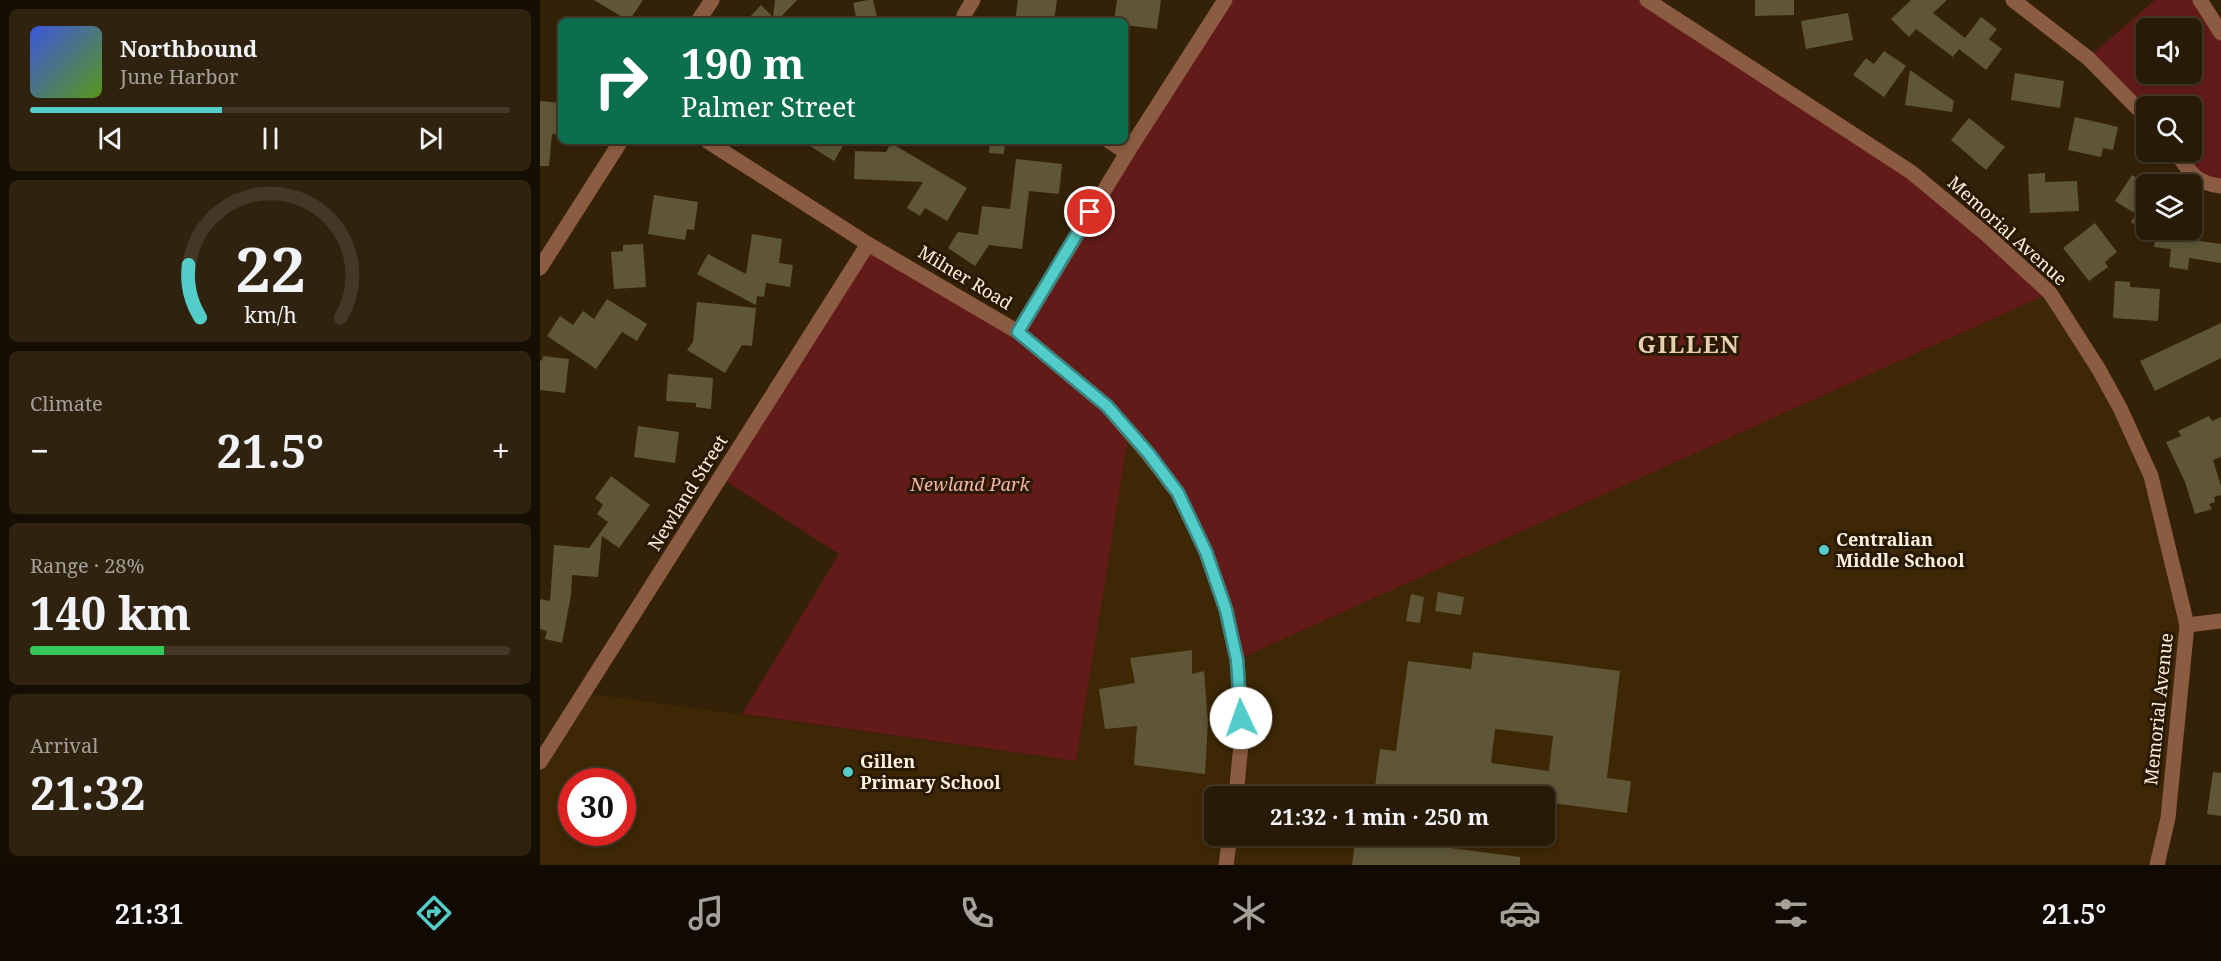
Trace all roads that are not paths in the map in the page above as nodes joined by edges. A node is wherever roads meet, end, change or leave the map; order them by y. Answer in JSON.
{"nodes":[{"id":1,"x":712,"y":0,"type":"edge"},
{"id":2,"x":973,"y":0,"type":"edge"},
{"id":3,"x":1225,"y":0,"type":"edge"},
{"id":4,"x":1647,"y":0,"type":"edge"},
{"id":5,"x":2013,"y":0,"type":"edge"},
{"id":6,"x":2200,"y":0,"type":"edge"},
{"id":7,"x":700,"y":18,"type":"edge"},
{"id":8,"x":964,"y":18,"type":"edge"},
{"id":9,"x":2221,"y":33,"type":"edge"},
{"id":10,"x":2136,"y":107,"type":"edge"},
{"id":11,"x":619,"y":144,"type":"edge"},
{"id":12,"x":712,"y":144,"type":"edge"},
{"id":13,"x":1114,"y":144,"type":"edge"},
{"id":14,"x":1127,"y":153,"type":"junction"},
{"id":15,"x":2183,"y":162,"type":"edge"},
{"id":16,"x":2221,"y":186,"type":"edge"},
{"id":17,"x":868,"y":244,"type":"junction"},
{"id":18,"x":540,"y":267,"type":"edge"},
{"id":19,"x":1018,"y":332,"type":"junction"},
{"id":20,"x":2221,"y":621,"type":"edge"},
{"id":21,"x":2187,"y":625,"type":"junction"},
{"id":22,"x":540,"y":762,"type":"edge"},
{"id":23,"x":1237,"y":786,"type":"edge"},
{"id":24,"x":1229,"y":846,"type":"edge"},
{"id":25,"x":1226,"y":865,"type":"edge"},
{"id":26,"x":2157,"y":865,"type":"edge"}],
"edges":[{"from":1,"to":7,"type":"street"},
{"from":2,"to":8,"type":"street"},
{"from":3,"to":14,"type":"street"},
{"from":4,"to":21,"type":"street","name":"Memorial Avenue"},
{"from":5,"to":10,"type":"street"},
{"from":6,"to":9,"type":"street"},
{"from":11,"to":18,"type":"street"},
{"from":12,"to":17,"type":"street","name":"Milner Road"},
{"from":13,"to":14,"type":"street"},
{"from":14,"to":19,"type":"street"},
{"from":15,"to":16,"type":"street"},
{"from":17,"to":19,"type":"street","name":"Milner Road"},
{"from":17,"to":22,"type":"street","name":"Newland Street"},
{"from":19,"to":23,"type":"street","name":"Milner Road"},
{"from":20,"to":21,"type":"street"},
{"from":21,"to":26,"type":"street","name":"Memorial Avenue"},
{"from":24,"to":25,"type":"street"}]}
